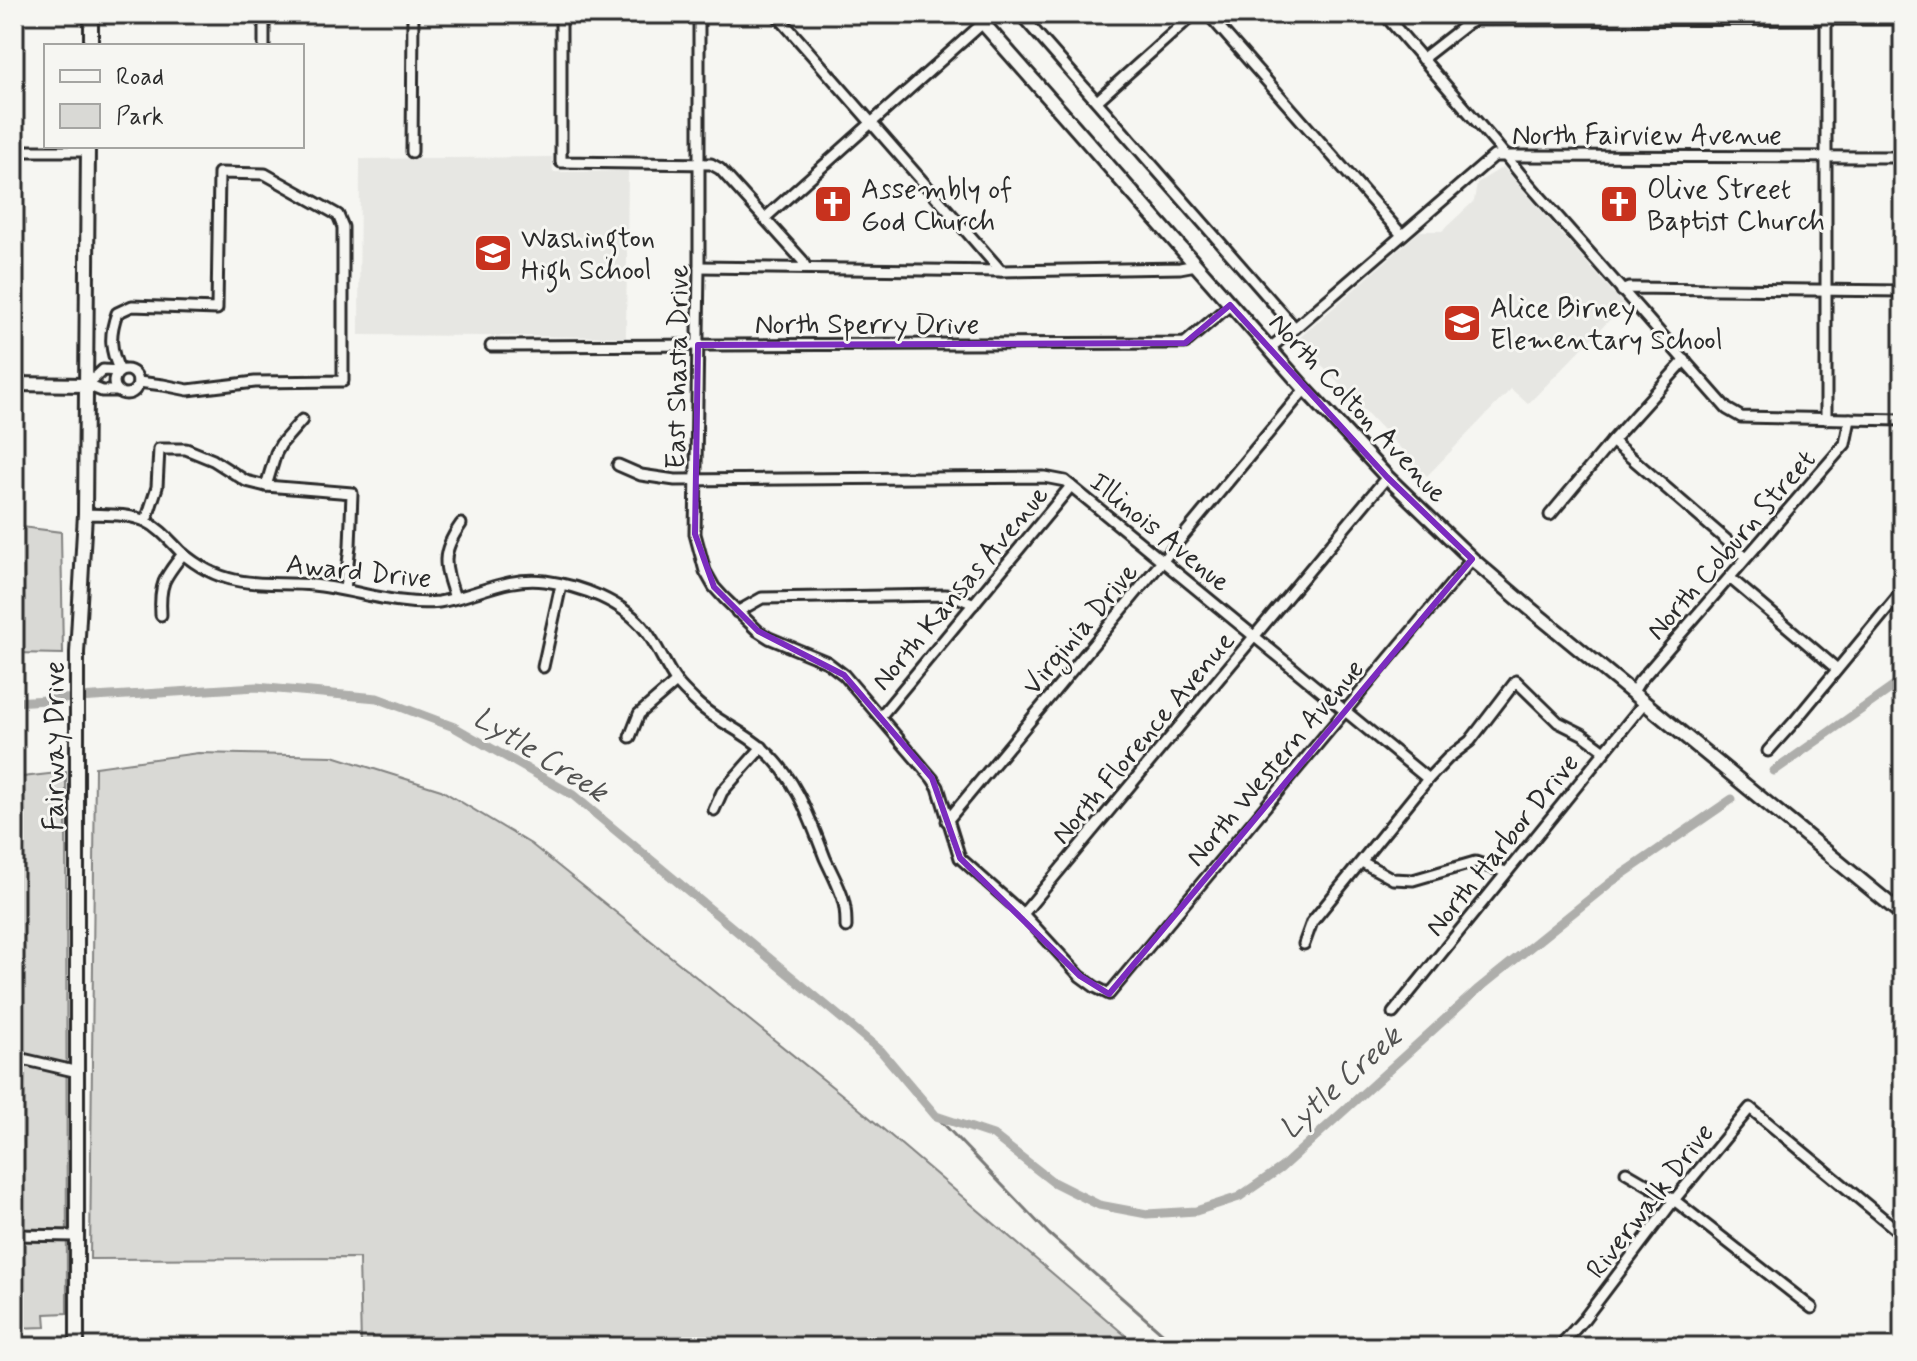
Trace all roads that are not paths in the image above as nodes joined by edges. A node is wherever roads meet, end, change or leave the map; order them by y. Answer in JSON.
{"nodes":[{"id":1,"x":91,"y":14,"type":"edge"},
{"id":2,"x":264,"y":14,"type":"edge"},
{"id":3,"x":413,"y":14,"type":"edge"},
{"id":4,"x":561,"y":14,"type":"edge"},
{"id":5,"x":699,"y":14,"type":"edge"},
{"id":6,"x":776,"y":14,"type":"edge"},
{"id":7,"x":1020,"y":14,"type":"edge"},
{"id":8,"x":1194,"y":14,"type":"edge"},
{"id":9,"x":1208,"y":14,"type":"edge"},
{"id":10,"x":1384,"y":14,"type":"edge"},
{"id":11,"x":1826,"y":17,"type":"edge"},
{"id":12,"x":979,"y":18,"type":"edge"},
{"id":13,"x":1903,"y":19,"type":"edge"},
{"id":14,"x":91,"y":44,"type":"edge"},
{"id":15,"x":264,"y":44,"type":"edge"},
{"id":16,"x":1422,"y":59,"type":"junction"},
{"id":17,"x":1097,"y":101,"type":"junction"},
{"id":18,"x":871,"y":121,"type":"junction"},
{"id":19,"x":88,"y":149,"type":"edge"},
{"id":20,"x":14,"y":151,"type":"edge"},
{"id":21,"x":412,"y":152,"type":"dead end"},
{"id":22,"x":1506,"y":156,"type":"junction"},
{"id":23,"x":1825,"y":157,"type":"junction"},
{"id":24,"x":1903,"y":157,"type":"edge"},
{"id":25,"x":699,"y":164,"type":"junction"},
{"id":26,"x":765,"y":218,"type":"junction"},
{"id":27,"x":1402,"y":235,"type":"junction"},
{"id":28,"x":1196,"y":265,"type":"junction"},
{"id":29,"x":699,"y":267,"type":"junction"},
{"id":30,"x":806,"y":268,"type":"junction"},
{"id":31,"x":1001,"y":271,"type":"junction"},
{"id":32,"x":1622,"y":291,"type":"junction"},
{"id":33,"x":1903,"y":291,"type":"edge"},
{"id":34,"x":1825,"y":292,"type":"junction"},
{"id":35,"x":1230,"y":305,"type":"junction"},
{"id":36,"x":1295,"y":328,"type":"junction"},
{"id":37,"x":698,"y":345,"type":"junction"},
{"id":38,"x":491,"y":346,"type":"dead end"},
{"id":39,"x":1270,"y":348,"type":"junction"},
{"id":40,"x":1685,"y":360,"type":"junction"},
{"id":41,"x":120,"y":371,"type":"junction"},
{"id":42,"x":138,"y":382,"type":"junction"},
{"id":43,"x":14,"y":384,"type":"edge"},
{"id":44,"x":87,"y":385,"type":"junction"},
{"id":45,"x":1305,"y":389,"type":"junction"},
{"id":46,"x":117,"y":391,"type":"junction"},
{"id":47,"x":1826,"y":419,"type":"junction"},
{"id":48,"x":1850,"y":419,"type":"junction"},
{"id":49,"x":302,"y":420,"type":"dead end"},
{"id":50,"x":1903,"y":420,"type":"edge"},
{"id":51,"x":1612,"y":441,"type":"junction"},
{"id":52,"x":618,"y":465,"type":"dead end"},
{"id":53,"x":1387,"y":477,"type":"junction"},
{"id":54,"x":696,"y":479,"type":"junction"},
{"id":55,"x":266,"y":486,"type":"junction"},
{"id":56,"x":1071,"y":486,"type":"junction"},
{"id":57,"x":85,"y":514,"type":"junction"},
{"id":58,"x":1550,"y":515,"type":"dead end"},
{"id":59,"x":146,"y":521,"type":"junction"},
{"id":60,"x":461,"y":524,"type":"dead end"},
{"id":61,"x":183,"y":554,"type":"junction"},
{"id":62,"x":1746,"y":557,"type":"junction"},
{"id":63,"x":1472,"y":559,"type":"junction"},
{"id":64,"x":1163,"y":561,"type":"junction"},
{"id":65,"x":1730,"y":578,"type":"junction"},
{"id":66,"x":561,"y":585,"type":"junction"},
{"id":67,"x":345,"y":589,"type":"junction"},
{"id":68,"x":1903,"y":590,"type":"edge"},
{"id":69,"x":455,"y":598,"type":"junction"},
{"id":70,"x":974,"y":604,"type":"junction"},
{"id":71,"x":737,"y":612,"type":"junction"},
{"id":72,"x":161,"y":615,"type":"dead end"},
{"id":73,"x":1254,"y":636,"type":"junction"},
{"id":74,"x":543,"y":667,"type":"dead end"},
{"id":75,"x":1837,"y":669,"type":"junction"},
{"id":76,"x":676,"y":682,"type":"junction"},
{"id":77,"x":1633,"y":692,"type":"junction"},
{"id":78,"x":1644,"y":703,"type":"junction"},
{"id":79,"x":1345,"y":712,"type":"junction"},
{"id":80,"x":880,"y":717,"type":"junction"},
{"id":81,"x":630,"y":737,"type":"dead end"},
{"id":82,"x":762,"y":747,"type":"junction"},
{"id":83,"x":1605,"y":751,"type":"junction"},
{"id":84,"x":1768,"y":751,"type":"dead end"},
{"id":85,"x":1428,"y":779,"type":"junction"},
{"id":86,"x":714,"y":810,"type":"dead end"},
{"id":87,"x":947,"y":821,"type":"junction"},
{"id":88,"x":1362,"y":862,"type":"junction"},
{"id":89,"x":1506,"y":872,"type":"junction"},
{"id":90,"x":1023,"y":914,"type":"junction"},
{"id":91,"x":1903,"y":915,"type":"edge"},
{"id":92,"x":846,"y":927,"type":"dead end"},
{"id":93,"x":1304,"y":944,"type":"dead end"},
{"id":94,"x":1109,"y":994,"type":"joint"},
{"id":95,"x":1393,"y":1013,"type":"dead end"},
{"id":96,"x":14,"y":1057,"type":"edge"},
{"id":97,"x":78,"y":1072,"type":"junction"},
{"id":98,"x":1626,"y":1172,"type":"dead end"},
{"id":99,"x":1674,"y":1200,"type":"junction"},
{"id":100,"x":14,"y":1235,"type":"edge"},
{"id":101,"x":1903,"y":1235,"type":"edge"},
{"id":102,"x":77,"y":1236,"type":"junction"},
{"id":103,"x":1812,"y":1308,"type":"dead end"},
{"id":104,"x":77,"y":1347,"type":"edge"},
{"id":105,"x":1559,"y":1347,"type":"edge"}],
"edges":[{"from":1,"to":14,"type":"street"},
{"from":2,"to":15,"type":"street"},
{"from":3,"to":21,"type":"street"},
{"from":4,"to":25,"type":"street"},
{"from":5,"to":25,"type":"street","name":"East Shasta Drive"},
{"from":6,"to":18,"type":"street"},
{"from":7,"to":17,"type":"street","name":"North Colton Avenue"},
{"from":8,"to":17,"type":"street"},
{"from":9,"to":27,"type":"street"},
{"from":10,"to":16,"type":"street"},
{"from":11,"to":13,"type":"street"},
{"from":11,"to":16,"type":"street"},
{"from":11,"to":23,"type":"street"},
{"from":12,"to":18,"type":"street"},
{"from":12,"to":28,"type":"street","name":"North Colton Avenue"},
{"from":16,"to":22,"type":"street"},
{"from":17,"to":36,"type":"street","name":"North Colton Avenue"},
{"from":18,"to":26,"type":"street"},
{"from":18,"to":31,"type":"street"},
{"from":19,"to":20,"type":"street"},
{"from":19,"to":44,"type":"street","name":"Fairway Drive"},
{"from":22,"to":23,"type":"street","name":"North Fairview Avenue"},
{"from":22,"to":27,"type":"street","name":"North Fairview Avenue"},
{"from":22,"to":32,"type":"street"},
{"from":23,"to":24,"type":"street","name":"North Fairview Avenue"},
{"from":23,"to":34,"type":"street"},
{"from":25,"to":26,"type":"street"},
{"from":25,"to":29,"type":"street","name":"East Shasta Drive"},
{"from":26,"to":30,"type":"street"},
{"from":27,"to":36,"type":"street","name":"North Fairview Avenue"},
{"from":28,"to":31,"type":"street"},
{"from":28,"to":35,"type":"street","name":"North Colton Avenue"},
{"from":29,"to":30,"type":"street"},
{"from":29,"to":37,"type":"street","name":"East Shasta Drive"},
{"from":30,"to":31,"type":"street"},
{"from":32,"to":34,"type":"street"},
{"from":32,"to":40,"type":"street"},
{"from":33,"to":34,"type":"street"},
{"from":34,"to":47,"type":"street"},
{"from":35,"to":37,"type":"street","name":"North Sperry Drive"},
{"from":35,"to":39,"type":"street","name":"North Colton Avenue"},
{"from":36,"to":39,"type":"street","name":"North Fairview Avenue"},
{"from":37,"to":38,"type":"street","name":"North Sperry Drive"},
{"from":37,"to":54,"type":"street","name":"East Shasta Drive"},
{"from":39,"to":45,"type":"street","name":"North Colton Avenue"},
{"from":40,"to":47,"type":"street"},
{"from":40,"to":51,"type":"street"},
{"from":41,"to":42,"type":"street"},
{"from":41,"to":42,"type":"street"},
{"from":41,"to":44,"type":"street"},
{"from":41,"to":46,"type":"street"},
{"from":42,"to":46,"type":"street"},
{"from":43,"to":44,"type":"street"},
{"from":44,"to":46,"type":"street"},
{"from":44,"to":57,"type":"street","name":"Fairway Drive"},
{"from":45,"to":53,"type":"street","name":"North Colton Avenue"},
{"from":45,"to":64,"type":"street","name":"Virginia Drive"},
{"from":47,"to":48,"type":"street"},
{"from":48,"to":50,"type":"street"},
{"from":48,"to":62,"type":"street","name":"North Coburn Street"},
{"from":49,"to":55,"type":"street"},
{"from":51,"to":58,"type":"street"},
{"from":51,"to":62,"type":"street"},
{"from":52,"to":54,"type":"street","name":"Illinois Avenue"},
{"from":53,"to":63,"type":"street","name":"North Colton Avenue"},
{"from":53,"to":73,"type":"street","name":"North Florence Avenue"},
{"from":54,"to":56,"type":"street","name":"Illinois Avenue"},
{"from":54,"to":71,"type":"street","name":"East Shasta Drive"},
{"from":55,"to":59,"type":"street"},
{"from":55,"to":67,"type":"street"},
{"from":56,"to":64,"type":"street","name":"Illinois Avenue"},
{"from":56,"to":70,"type":"street","name":"North Kansas Avenue"},
{"from":57,"to":59,"type":"street"},
{"from":57,"to":97,"type":"street","name":"Fairway Drive"},
{"from":59,"to":61,"type":"street","name":"Award Drive"},
{"from":60,"to":69,"type":"street"},
{"from":61,"to":67,"type":"street","name":"Award Drive"},
{"from":61,"to":72,"type":"street"},
{"from":62,"to":65,"type":"street","name":"North Coburn Street"},
{"from":63,"to":77,"type":"street","name":"North Colton Avenue"},
{"from":63,"to":79,"type":"street","name":"North Western Avenue"},
{"from":64,"to":73,"type":"street","name":"Illinois Avenue"},
{"from":64,"to":87,"type":"street","name":"Virginia Drive"},
{"from":65,"to":75,"type":"street"},
{"from":65,"to":77,"type":"street","name":"North Coburn Street"},
{"from":66,"to":69,"type":"street","name":"Award Drive"},
{"from":66,"to":74,"type":"street"},
{"from":66,"to":76,"type":"street","name":"Award Drive"},
{"from":67,"to":69,"type":"street","name":"Award Drive"},
{"from":68,"to":75,"type":"street"},
{"from":70,"to":71,"type":"street"},
{"from":70,"to":80,"type":"street","name":"North Kansas Avenue"},
{"from":71,"to":80,"type":"street","name":"East Shasta Drive"},
{"from":73,"to":79,"type":"street","name":"Illinois Avenue"},
{"from":73,"to":90,"type":"street","name":"North Florence Avenue"},
{"from":75,"to":84,"type":"street"},
{"from":76,"to":81,"type":"street"},
{"from":76,"to":82,"type":"street","name":"Award Drive"},
{"from":77,"to":78,"type":"street","name":"North Colton Avenue"},
{"from":78,"to":83,"type":"street","name":"North Harbor Drive"},
{"from":78,"to":91,"type":"street","name":"North Colton Avenue"},
{"from":79,"to":85,"type":"street","name":"Illinois Avenue"},
{"from":79,"to":94,"type":"street","name":"North Western Avenue"},
{"from":80,"to":87,"type":"street","name":"East Shasta Drive"},
{"from":82,"to":86,"type":"street"},
{"from":82,"to":92,"type":"street","name":"Award Drive"},
{"from":83,"to":85,"type":"street"},
{"from":83,"to":89,"type":"street","name":"North Harbor Drive"},
{"from":85,"to":88,"type":"street"},
{"from":87,"to":90,"type":"street","name":"East Shasta Drive"},
{"from":88,"to":89,"type":"street"},
{"from":88,"to":93,"type":"street"},
{"from":89,"to":95,"type":"street","name":"North Harbor Drive"},
{"from":90,"to":94,"type":"street","name":"East Shasta Drive"},
{"from":96,"to":97,"type":"street"},
{"from":97,"to":102,"type":"street","name":"Fairway Drive"},
{"from":98,"to":99,"type":"street"},
{"from":99,"to":101,"type":"street","name":"Riverwalk Drive"},
{"from":99,"to":103,"type":"street"},
{"from":99,"to":105,"type":"street","name":"Riverwalk Drive"},
{"from":100,"to":102,"type":"street"},
{"from":102,"to":104,"type":"street","name":"Fairway Drive"}]}
